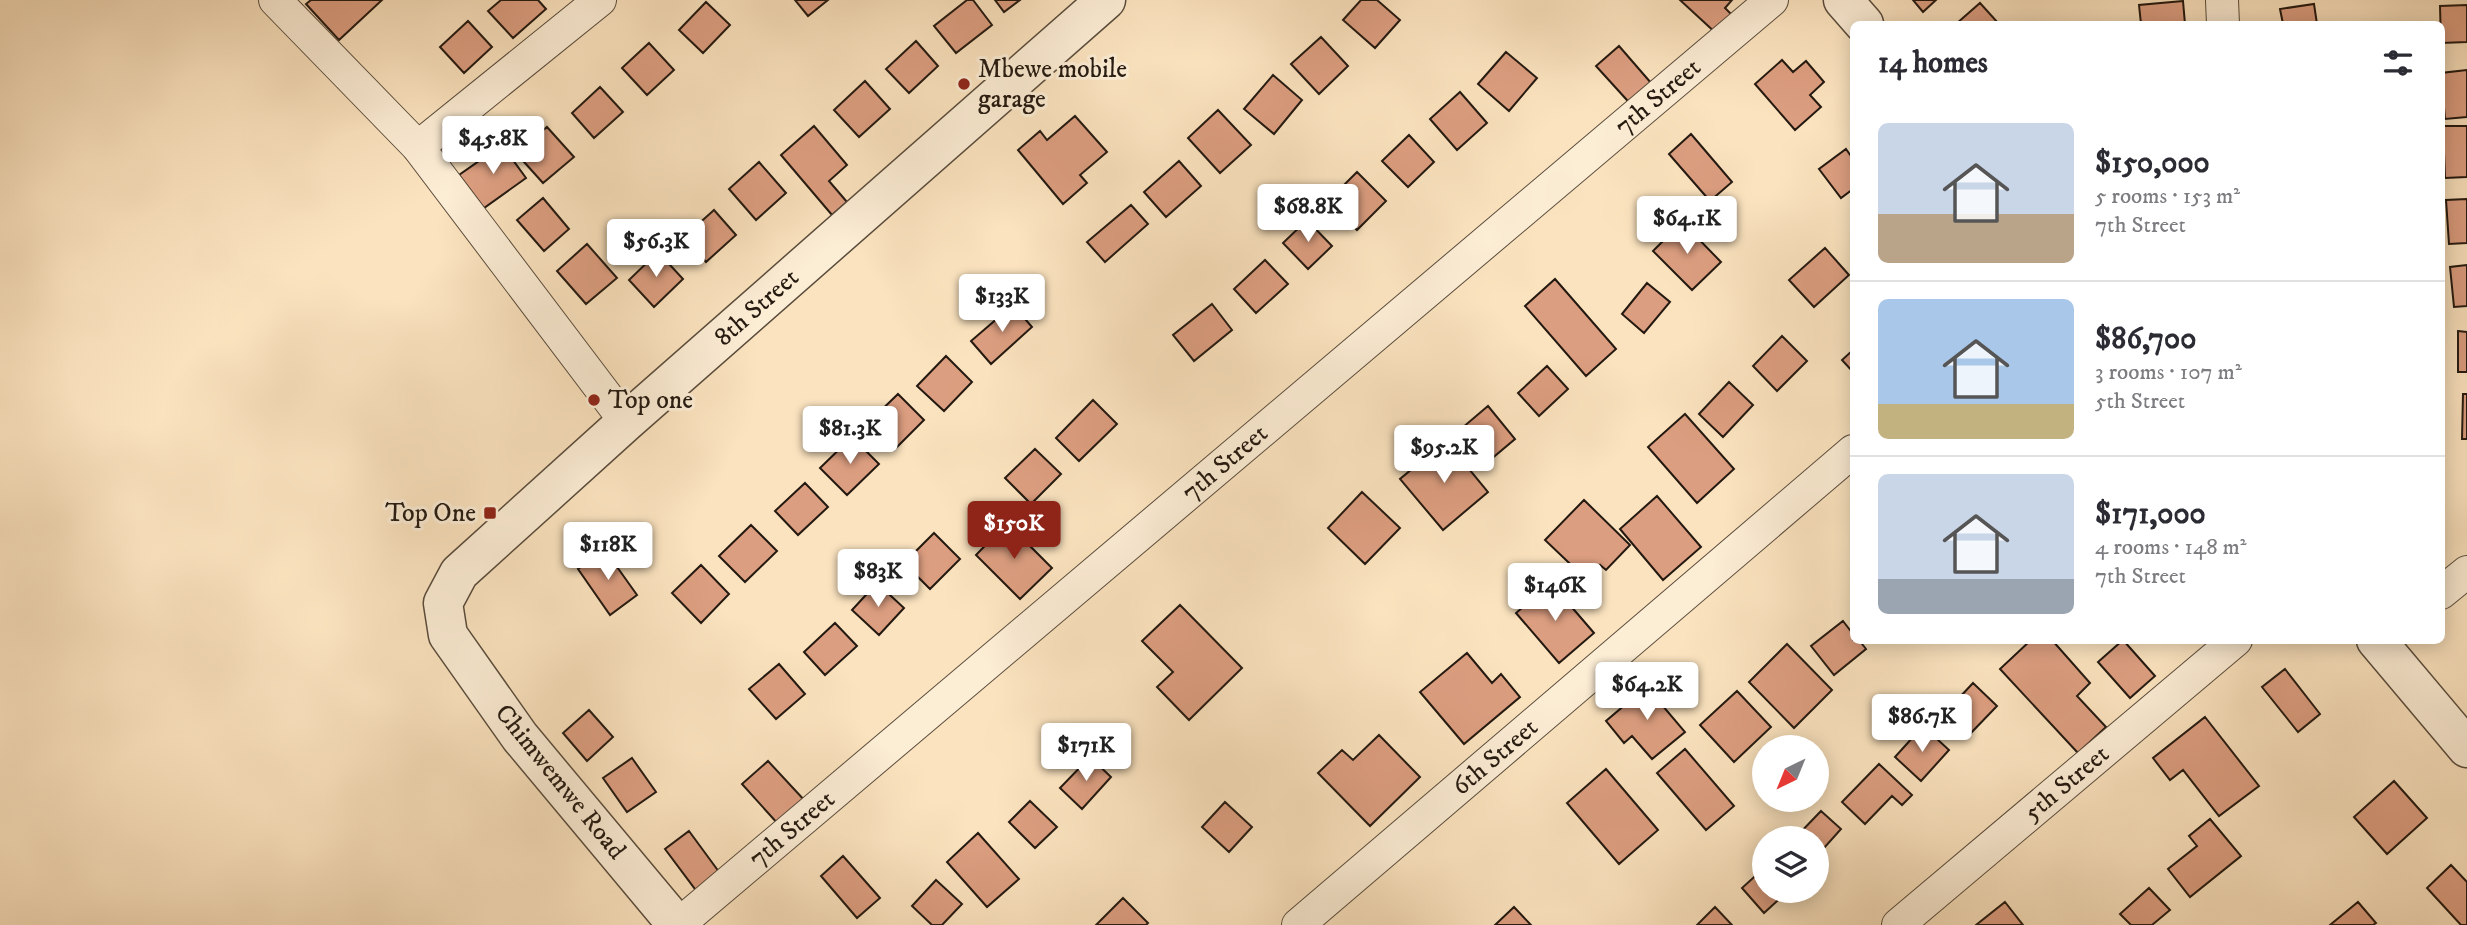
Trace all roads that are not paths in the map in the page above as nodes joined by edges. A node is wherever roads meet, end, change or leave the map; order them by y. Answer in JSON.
{"nodes":[{"id":1,"x":275,"y":0,"type":"edge"},
{"id":2,"x":600,"y":0,"type":"edge"},
{"id":3,"x":1105,"y":0,"type":"edge"},
{"id":4,"x":1772,"y":0,"type":"edge"},
{"id":5,"x":1843,"y":0,"type":"edge"},
{"id":6,"x":2222,"y":0,"type":"edge"},
{"id":7,"x":1861,"y":21,"type":"edge"},
{"id":8,"x":2223,"y":21,"type":"edge"},
{"id":9,"x":418,"y":147,"type":"junction"},
{"id":10,"x":626,"y":422,"type":"junction"},
{"id":11,"x":1850,"y":454,"type":"edge"},
{"id":12,"x":2467,"y":572,"type":"edge"},
{"id":13,"x":2445,"y":590,"type":"edge"},
{"id":14,"x":448,"y":635,"type":"joint"},
{"id":15,"x":2231,"y":644,"type":"edge"},
{"id":16,"x":2381,"y":644,"type":"edge"},
{"id":17,"x":2467,"y":748,"type":"edge"},
{"id":18,"x":678,"y":925,"type":"edge"},
{"id":19,"x":1298,"y":925,"type":"edge"},
{"id":20,"x":1898,"y":925,"type":"edge"}],
"edges":[{"from":1,"to":9,"type":"street"},
{"from":2,"to":9,"type":"street"},
{"from":3,"to":10,"type":"street","name":"8th Street"},
{"from":4,"to":18,"type":"street","name":"7th Street"},
{"from":5,"to":7,"type":"street"},
{"from":6,"to":8,"type":"street"},
{"from":9,"to":10,"type":"street"},
{"from":10,"to":14,"type":"street","name":"8th Street"},
{"from":11,"to":19,"type":"street","name":"6th Street"},
{"from":12,"to":13,"type":"street"},
{"from":14,"to":18,"type":"street","name":"Chimwemwe Road"},
{"from":15,"to":20,"type":"street","name":"5th Street"},
{"from":16,"to":17,"type":"street"}]}
